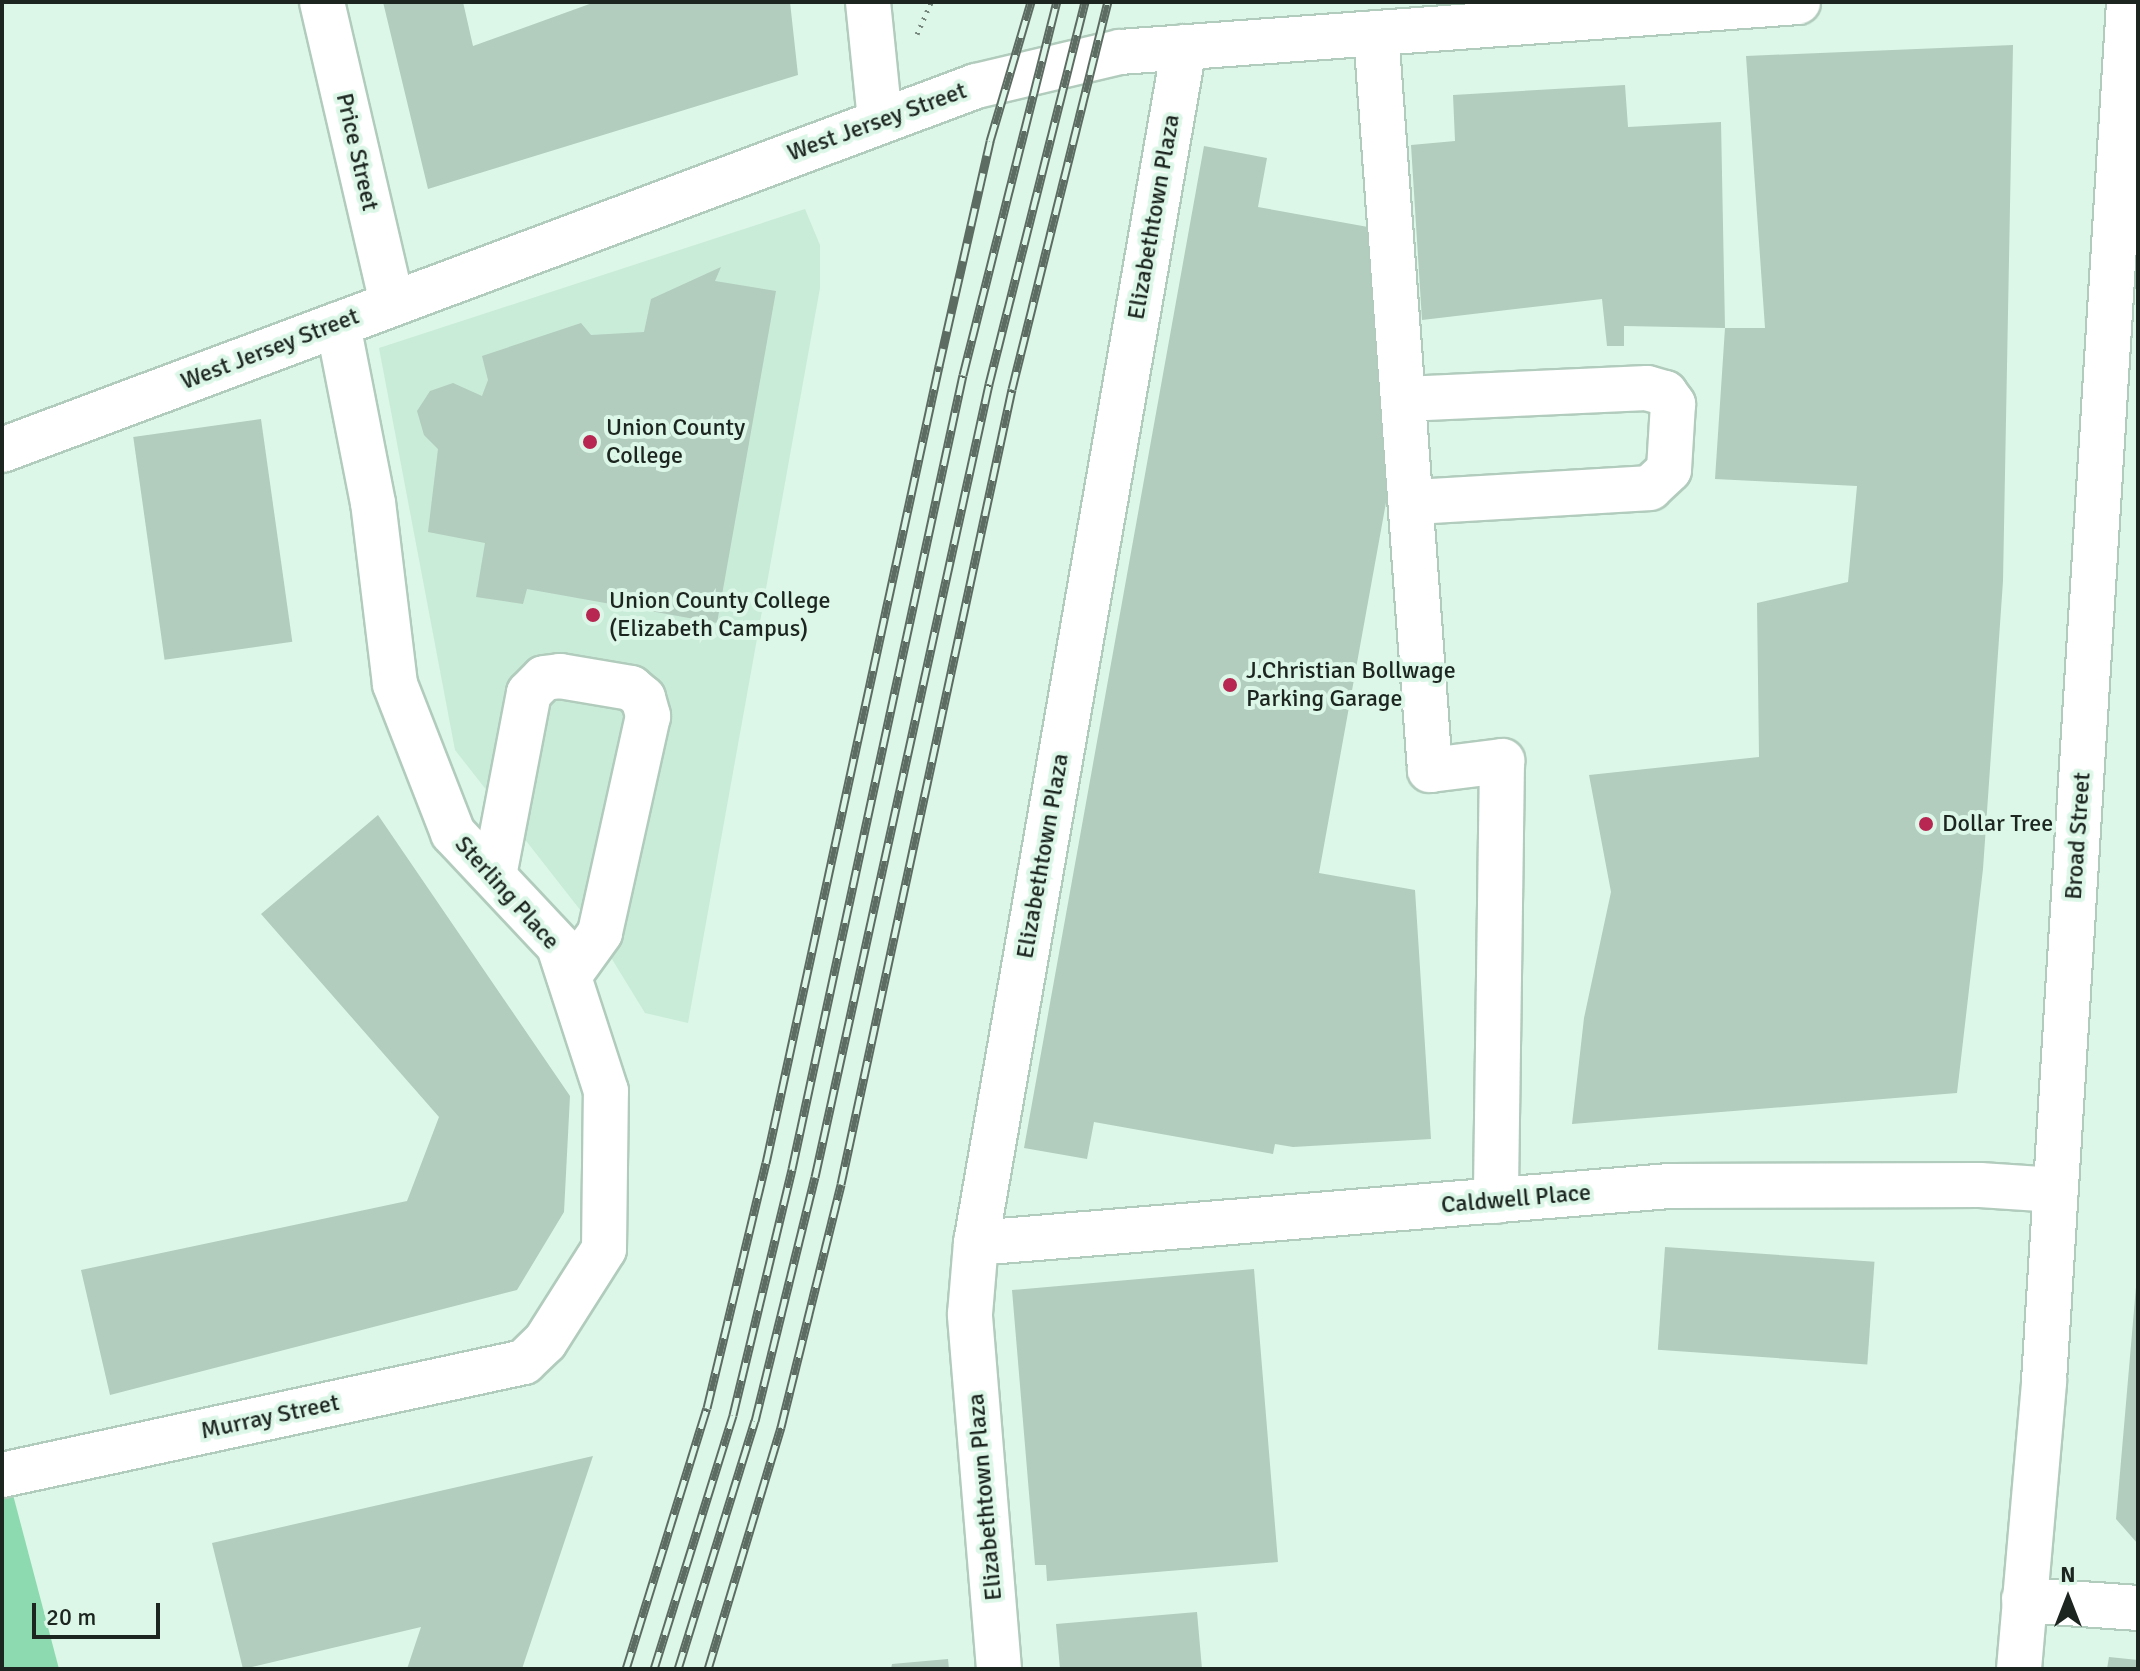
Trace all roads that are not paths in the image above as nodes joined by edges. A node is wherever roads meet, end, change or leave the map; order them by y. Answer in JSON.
{"nodes":[{"id":1,"x":322,"y":2,"type":"edge"},
{"id":2,"x":868,"y":2,"type":"edge"},
{"id":3,"x":1798,"y":2,"type":"edge"},
{"id":4,"x":2129,"y":2,"type":"edge"},
{"id":5,"x":1501,"y":13,"type":"edge"},
{"id":6,"x":1376,"y":33,"type":"junction"},
{"id":7,"x":1184,"y":47,"type":"junction"},
{"id":8,"x":880,"y":120,"type":"junction"},
{"id":9,"x":392,"y":302,"type":"junction"},
{"id":10,"x":338,"y":324,"type":"junction"},
{"id":11,"x":1404,"y":399,"type":"junction"},
{"id":12,"x":2,"y":450,"type":"edge"},
{"id":13,"x":1411,"y":502,"type":"junction"},
{"id":14,"x":494,"y":876,"type":"junction"},
{"id":15,"x":569,"y":976,"type":"junction"},
{"id":16,"x":2056,"y":1190,"type":"junction"},
{"id":17,"x":1496,"y":1201,"type":"junction"},
{"id":18,"x":976,"y":1243,"type":"junction"},
{"id":19,"x":534,"y":1352,"type":"joint"},
{"id":20,"x":6,"y":1474,"type":"edge"},
{"id":21,"x":2024,"y":1600,"type":"junction"},
{"id":22,"x":2138,"y":1608,"type":"edge"},
{"id":23,"x":999,"y":1669,"type":"edge"},
{"id":24,"x":2019,"y":1669,"type":"edge"}],
"edges":[{"from":1,"to":9,"type":"street","name":"Price Street"},
{"from":2,"to":8,"type":"street"},
{"from":3,"to":5,"type":"street","name":"West Jersey Street"},
{"from":4,"to":16,"type":"street","name":"Broad Street"},
{"from":5,"to":6,"type":"street","name":"West Jersey Street"},
{"from":6,"to":7,"type":"street","name":"West Jersey Street"},
{"from":6,"to":11,"type":"street"},
{"from":7,"to":8,"type":"street","name":"West Jersey Street"},
{"from":7,"to":18,"type":"street","name":"Elizabethtown Plaza"},
{"from":8,"to":9,"type":"street","name":"West Jersey Street"},
{"from":9,"to":10,"type":"street","name":"West Jersey Street"},
{"from":10,"to":12,"type":"street","name":"West Jersey Street"},
{"from":10,"to":14,"type":"street","name":"Sterling Place"},
{"from":11,"to":13,"type":"street"},
{"from":11,"to":13,"type":"street"},
{"from":13,"to":17,"type":"street"},
{"from":14,"to":15,"type":"street","name":"Sterling Place"},
{"from":14,"to":15,"type":"street"},
{"from":15,"to":19,"type":"street","name":"Sterling Place"},
{"from":16,"to":17,"type":"street","name":"Caldwell Place"},
{"from":16,"to":21,"type":"street","name":"Broad Street"},
{"from":17,"to":18,"type":"street","name":"Caldwell Place"},
{"from":18,"to":23,"type":"street","name":"Elizabethtown Plaza"},
{"from":19,"to":20,"type":"street","name":"Murray Street"},
{"from":21,"to":22,"type":"street"},
{"from":21,"to":24,"type":"street","name":"Broad Street"}]}
